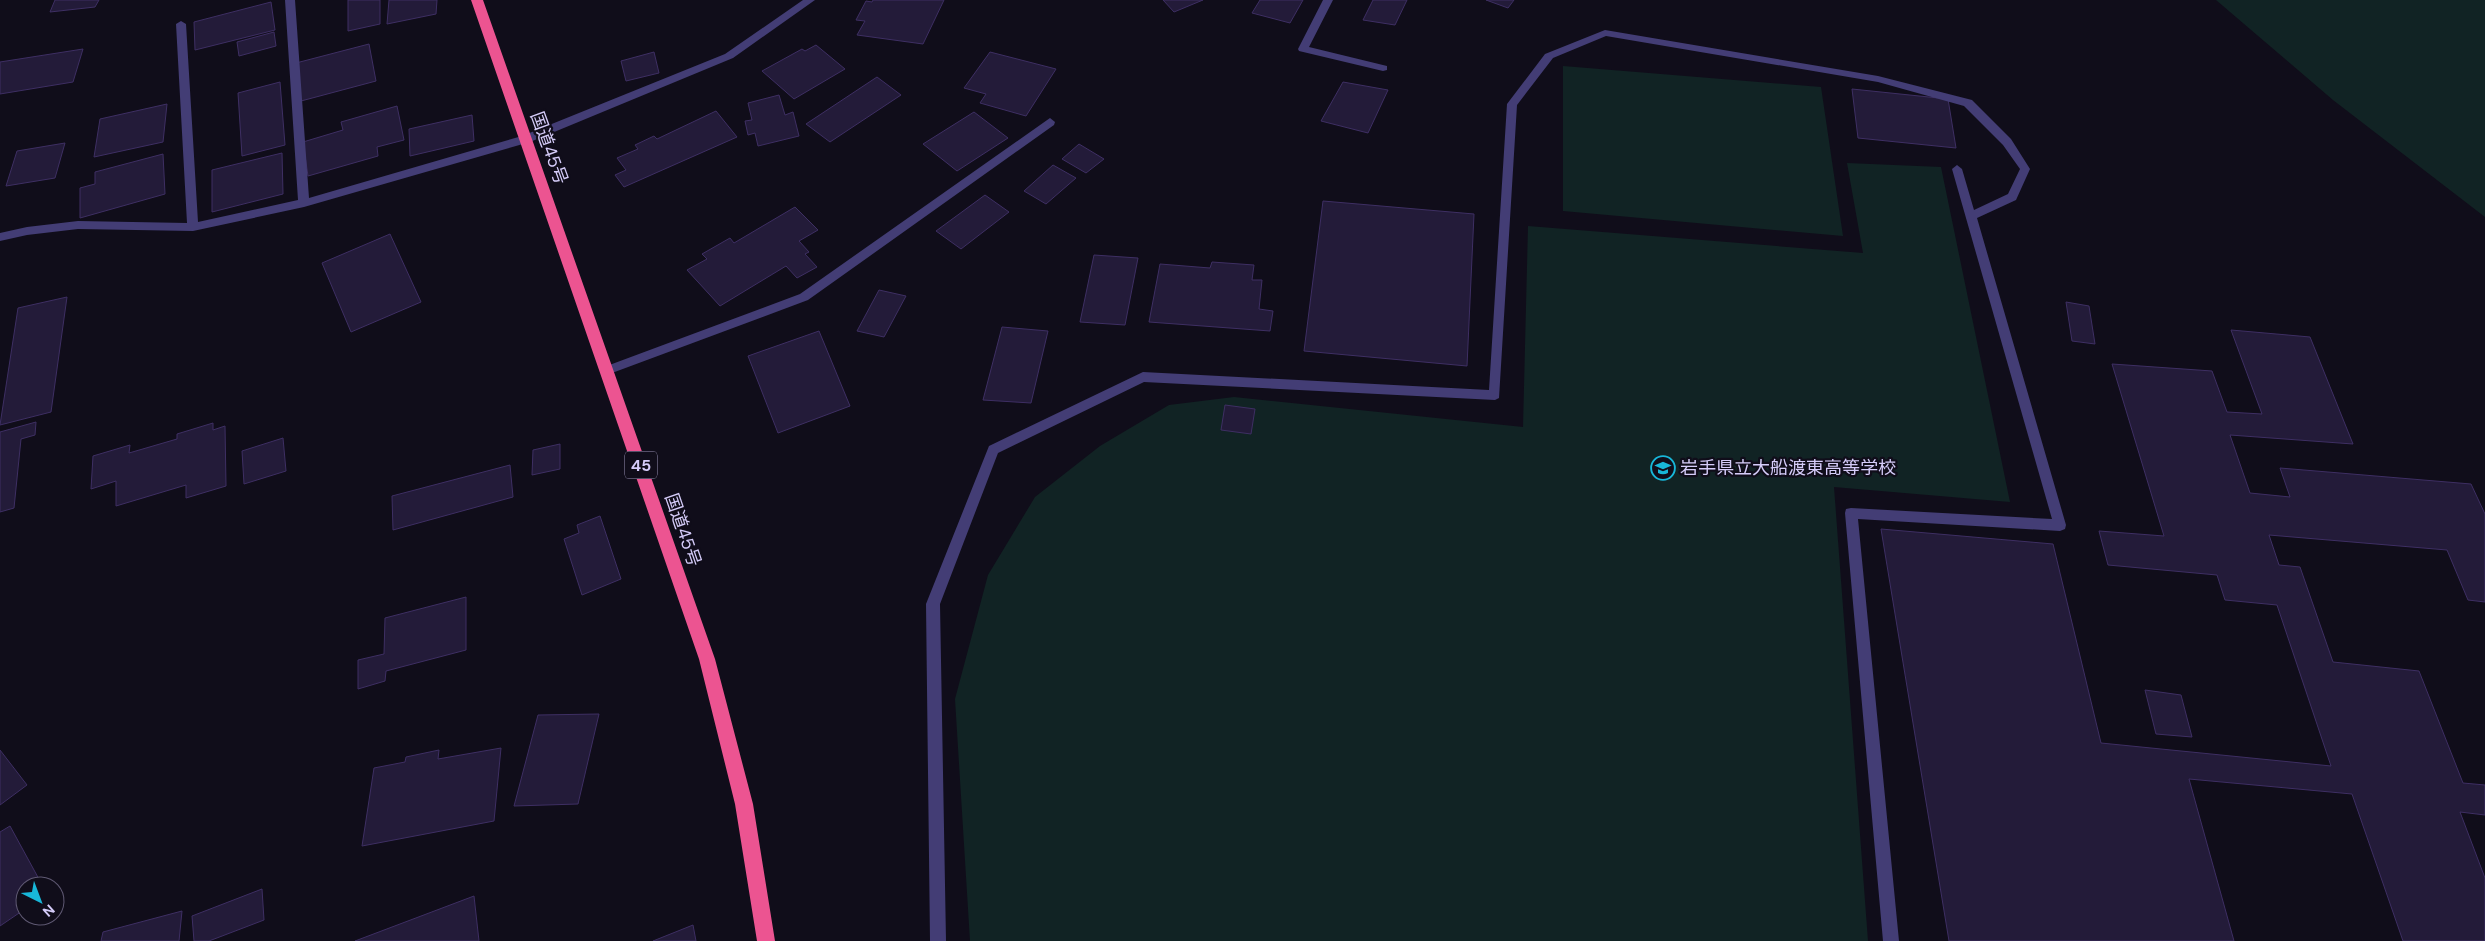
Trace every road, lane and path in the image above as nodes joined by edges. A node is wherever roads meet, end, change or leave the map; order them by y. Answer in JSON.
{"nodes":[{"id":1,"x":290,"y":0,"type":"edge"},
{"id":2,"x":477,"y":0,"type":"edge"},
{"id":3,"x":810,"y":0,"type":"edge"},
{"id":4,"x":1328,"y":0,"type":"edge"},
{"id":5,"x":181,"y":24,"type":"dead end"},
{"id":6,"x":1383,"y":68,"type":"dead end"},
{"id":7,"x":1050,"y":122,"type":"dead end"},
{"id":8,"x":526,"y":139,"type":"junction"},
{"id":9,"x":1957,"y":169,"type":"dead end"},
{"id":10,"x":304,"y":203,"type":"junction"},
{"id":11,"x":1970,"y":216,"type":"junction"},
{"id":12,"x":192,"y":227,"type":"junction"},
{"id":13,"x":0,"y":238,"type":"edge"},
{"id":14,"x":608,"y":370,"type":"junction"},
{"id":15,"x":766,"y":941,"type":"edge"},
{"id":16,"x":938,"y":941,"type":"edge"},
{"id":17,"x":1891,"y":941,"type":"edge"}],
"edges":[{"from":1,"to":10,"type":"street"},
{"from":2,"to":8,"type":"highway","name":"国道45号","number":"45"},
{"from":3,"to":8,"type":"street"},
{"from":4,"to":6,"type":"street"},
{"from":5,"to":12,"type":"street"},
{"from":7,"to":14,"type":"street"},
{"from":8,"to":10,"type":"street"},
{"from":8,"to":14,"type":"highway","name":"国道45号","number":"45"},
{"from":9,"to":11,"type":"street"},
{"from":10,"to":12,"type":"street"},
{"from":11,"to":16,"type":"street"},
{"from":11,"to":17,"type":"street"},
{"from":12,"to":13,"type":"street"},
{"from":14,"to":15,"type":"highway","name":"国道45号","number":"45"}]}
